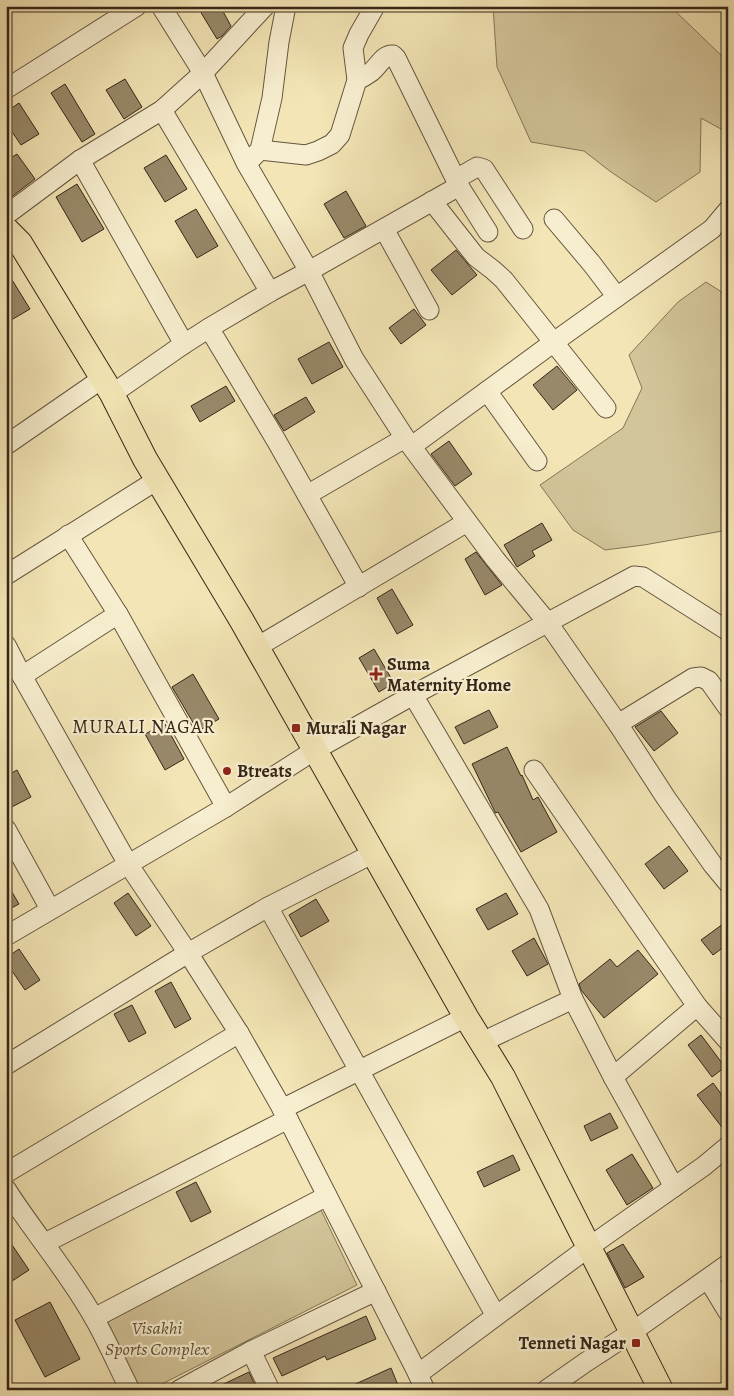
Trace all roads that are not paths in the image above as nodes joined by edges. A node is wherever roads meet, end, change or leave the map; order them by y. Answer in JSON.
{"nodes":[{"id":1,"x":137,"y":6,"type":"edge"},
{"id":2,"x":161,"y":6,"type":"edge"},
{"id":3,"x":265,"y":6,"type":"edge"},
{"id":4,"x":286,"y":6,"type":"edge"},
{"id":5,"x":375,"y":6,"type":"edge"},
{"id":6,"x":203,"y":73,"type":"junction"},
{"id":7,"x":357,"y":80,"type":"junction"},
{"id":8,"x":6,"y":89,"type":"edge"},
{"id":9,"x":162,"y":110,"type":"junction"},
{"id":10,"x":260,"y":150,"type":"junction"},
{"id":11,"x":80,"y":160,"type":"junction"},
{"id":12,"x":246,"y":163,"type":"junction"},
{"id":13,"x":458,"y":182,"type":"junction"},
{"id":14,"x":432,"y":201,"type":"junction"},
{"id":15,"x":728,"y":210,"type":"edge"},
{"id":16,"x":6,"y":215,"type":"edge"},
{"id":17,"x":554,"y":219,"type":"dead end"},
{"id":18,"x":6,"y":229,"type":"edge"},
{"id":19,"x":384,"y":229,"type":"junction"},
{"id":20,"x":523,"y":229,"type":"dead end"},
{"id":21,"x":488,"y":232,"type":"dead end"},
{"id":22,"x":309,"y":271,"type":"junction"},
{"id":23,"x":270,"y":292,"type":"junction"},
{"id":24,"x":617,"y":297,"type":"junction"},
{"id":25,"x":429,"y":310,"type":"dead end"},
{"id":26,"x":209,"y":328,"type":"junction"},
{"id":27,"x":554,"y":342,"type":"junction"},
{"id":28,"x":184,"y":344,"type":"junction"},
{"id":29,"x":108,"y":386,"type":"junction"},
{"id":30,"x":487,"y":391,"type":"junction"},
{"id":31,"x":606,"y":408,"type":"dead end"},
{"id":32,"x":409,"y":442,"type":"junction"},
{"id":33,"x":6,"y":445,"type":"edge"},
{"id":34,"x":536,"y":462,"type":"dead end"},
{"id":35,"x":157,"y":480,"type":"junction"},
{"id":36,"x":307,"y":495,"type":"junction"},
{"id":37,"x":467,"y":522,"type":"junction"},
{"id":38,"x":68,"y":535,"type":"junction"},
{"id":39,"x":6,"y":575,"type":"edge"},
{"id":40,"x":359,"y":587,"type":"junction"},
{"id":41,"x":118,"y":614,"type":"junction"},
{"id":42,"x":548,"y":623,"type":"junction"},
{"id":43,"x":728,"y":630,"type":"edge"},
{"id":44,"x":6,"y":645,"type":"edge"},
{"id":45,"x":257,"y":647,"type":"junction"},
{"id":46,"x":22,"y":676,"type":"junction"},
{"id":47,"x":413,"y":695,"type":"junction"},
{"id":48,"x":728,"y":708,"type":"edge"},
{"id":49,"x":618,"y":724,"type":"junction"},
{"id":50,"x":316,"y":750,"type":"junction"},
{"id":51,"x":534,"y":770,"type":"dead end"},
{"id":52,"x":226,"y":807,"type":"junction"},
{"id":53,"x":6,"y":829,"type":"edge"},
{"id":54,"x":374,"y":853,"type":"junction"},
{"id":55,"x":128,"y":864,"type":"junction"},
{"id":56,"x":728,"y":883,"type":"edge"},
{"id":57,"x":268,"y":907,"type":"junction"},
{"id":58,"x":50,"y":909,"type":"junction"},
{"id":59,"x":6,"y":936,"type":"edge"},
{"id":60,"x":188,"y":953,"type":"junction"},
{"id":61,"x":573,"y":999,"type":"junction"},
{"id":62,"x":697,"y":1006,"type":"junction"},
{"id":63,"x":466,"y":1017,"type":"junction"},
{"id":64,"x":239,"y":1033,"type":"junction"},
{"id":65,"x":728,"y":1041,"type":"edge"},
{"id":66,"x":482,"y":1042,"type":"junction"},
{"id":67,"x":6,"y":1065,"type":"edge"},
{"id":68,"x":359,"y":1070,"type":"junction"},
{"id":69,"x":613,"y":1077,"type":"junction"},
{"id":70,"x":285,"y":1114,"type":"junction"},
{"id":71,"x":728,"y":1146,"type":"edge"},
{"id":72,"x":6,"y":1172,"type":"edge"},
{"id":73,"x":674,"y":1187,"type":"junction"},
{"id":74,"x":6,"y":1189,"type":"edge"},
{"id":75,"x":327,"y":1196,"type":"junction"},
{"id":76,"x":45,"y":1243,"type":"junction"},
{"id":77,"x":589,"y":1248,"type":"junction"},
{"id":78,"x":728,"y":1264,"type":"edge"},
{"id":79,"x":708,"y":1279,"type":"junction"},
{"id":80,"x":376,"y":1291,"type":"junction"},
{"id":81,"x":728,"y":1312,"type":"edge"},
{"id":82,"x":496,"y":1316,"type":"junction"},
{"id":83,"x":94,"y":1318,"type":"junction"},
{"id":84,"x":632,"y":1332,"type":"junction"},
{"id":85,"x":251,"y":1351,"type":"junction"},
{"id":86,"x":422,"y":1382,"type":"edge"},
{"id":87,"x":555,"y":1387,"type":"edge"},
{"id":88,"x":130,"y":1390,"type":"edge"},
{"id":89,"x":179,"y":1390,"type":"edge"},
{"id":90,"x":270,"y":1390,"type":"edge"},
{"id":91,"x":661,"y":1390,"type":"edge"}],
"edges":[{"from":1,"to":8,"type":"street"},
{"from":2,"to":6,"type":"street"},
{"from":3,"to":6,"type":"street"},
{"from":4,"to":10,"type":"street"},
{"from":5,"to":7,"type":"street"},
{"from":6,"to":9,"type":"street"},
{"from":6,"to":12,"type":"street"},
{"from":7,"to":10,"type":"street"},
{"from":7,"to":13,"type":"street"},
{"from":9,"to":11,"type":"street"},
{"from":9,"to":23,"type":"street"},
{"from":10,"to":12,"type":"street"},
{"from":11,"to":16,"type":"street"},
{"from":11,"to":28,"type":"street"},
{"from":12,"to":22,"type":"street"},
{"from":13,"to":14,"type":"street"},
{"from":13,"to":20,"type":"street"},
{"from":13,"to":21,"type":"street"},
{"from":14,"to":19,"type":"street"},
{"from":14,"to":27,"type":"street"},
{"from":15,"to":24,"type":"street"},
{"from":17,"to":24,"type":"street"},
{"from":18,"to":29,"type":"main road"},
{"from":19,"to":22,"type":"street"},
{"from":19,"to":25,"type":"street"},
{"from":22,"to":23,"type":"street"},
{"from":22,"to":32,"type":"street"},
{"from":23,"to":26,"type":"street"},
{"from":24,"to":27,"type":"street"},
{"from":26,"to":28,"type":"street"},
{"from":26,"to":36,"type":"street"},
{"from":27,"to":30,"type":"street"},
{"from":27,"to":31,"type":"street"},
{"from":28,"to":29,"type":"street"},
{"from":29,"to":33,"type":"street"},
{"from":29,"to":35,"type":"main road"},
{"from":30,"to":32,"type":"street"},
{"from":30,"to":34,"type":"street"},
{"from":32,"to":36,"type":"street"},
{"from":32,"to":37,"type":"street"},
{"from":35,"to":38,"type":"street"},
{"from":35,"to":45,"type":"main road"},
{"from":36,"to":40,"type":"street"},
{"from":37,"to":40,"type":"street"},
{"from":37,"to":42,"type":"street"},
{"from":38,"to":39,"type":"street"},
{"from":38,"to":41,"type":"street"},
{"from":40,"to":45,"type":"street"},
{"from":41,"to":46,"type":"street"},
{"from":41,"to":52,"type":"street"},
{"from":42,"to":43,"type":"street"},
{"from":42,"to":47,"type":"street"},
{"from":42,"to":49,"type":"street"},
{"from":44,"to":46,"type":"street"},
{"from":45,"to":50,"type":"main road"},
{"from":46,"to":55,"type":"street"},
{"from":47,"to":50,"type":"street"},
{"from":47,"to":61,"type":"street"},
{"from":48,"to":49,"type":"street"},
{"from":49,"to":56,"type":"street"},
{"from":50,"to":52,"type":"street"},
{"from":50,"to":54,"type":"main road"},
{"from":51,"to":62,"type":"street"},
{"from":52,"to":55,"type":"street"},
{"from":53,"to":58,"type":"street"},
{"from":54,"to":57,"type":"street"},
{"from":54,"to":63,"type":"main road"},
{"from":55,"to":58,"type":"street"},
{"from":55,"to":60,"type":"street"},
{"from":57,"to":60,"type":"street"},
{"from":57,"to":68,"type":"street"},
{"from":58,"to":59,"type":"street"},
{"from":60,"to":64,"type":"street"},
{"from":60,"to":67,"type":"street"},
{"from":61,"to":66,"type":"street"},
{"from":61,"to":69,"type":"street"},
{"from":62,"to":65,"type":"street"},
{"from":62,"to":69,"type":"street"},
{"from":63,"to":66,"type":"main road"},
{"from":63,"to":68,"type":"street"},
{"from":64,"to":70,"type":"street"},
{"from":64,"to":72,"type":"street"},
{"from":66,"to":77,"type":"main road"},
{"from":68,"to":70,"type":"street"},
{"from":68,"to":82,"type":"street"},
{"from":69,"to":73,"type":"street"},
{"from":70,"to":75,"type":"street"},
{"from":70,"to":76,"type":"street"},
{"from":71,"to":73,"type":"street"},
{"from":73,"to":77,"type":"street"},
{"from":74,"to":76,"type":"street"},
{"from":75,"to":80,"type":"street"},
{"from":75,"to":83,"type":"street"},
{"from":76,"to":83,"type":"street"},
{"from":77,"to":82,"type":"street"},
{"from":77,"to":84,"type":"main road"},
{"from":78,"to":79,"type":"street"},
{"from":79,"to":81,"type":"street"},
{"from":79,"to":84,"type":"street"},
{"from":80,"to":85,"type":"street"},
{"from":80,"to":86,"type":"street"},
{"from":82,"to":86,"type":"street"},
{"from":83,"to":88,"type":"street"},
{"from":84,"to":87,"type":"street"},
{"from":84,"to":91,"type":"main road"},
{"from":85,"to":89,"type":"street"},
{"from":85,"to":90,"type":"street"}]}
